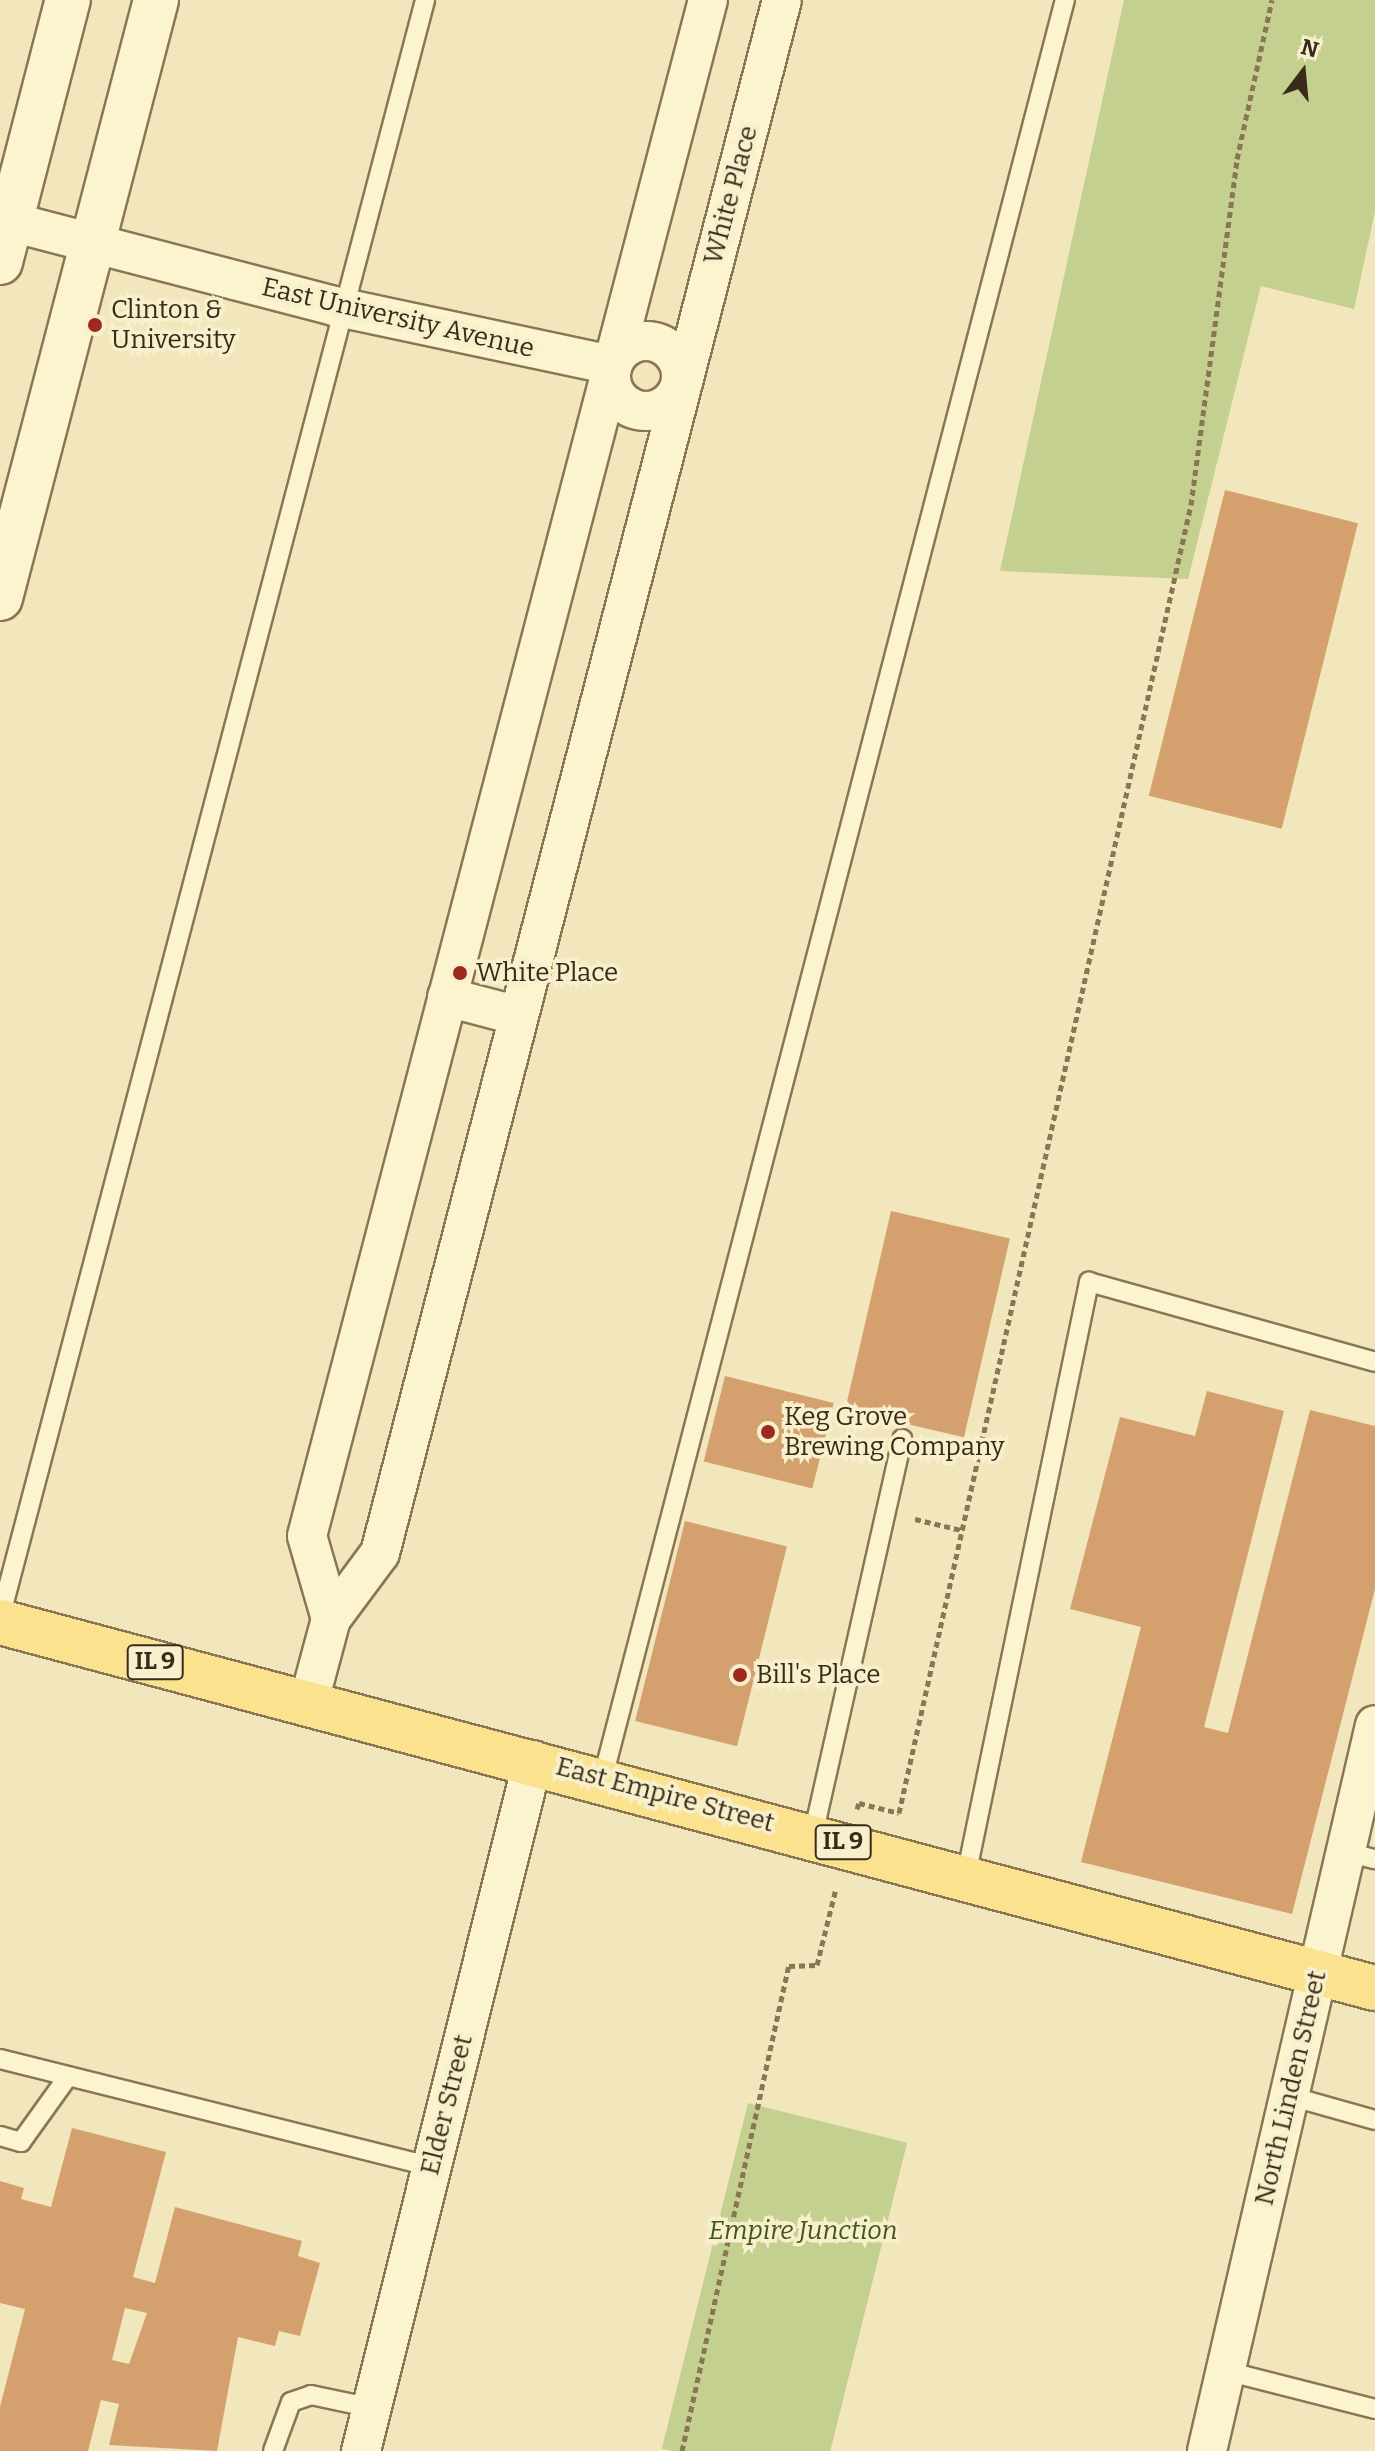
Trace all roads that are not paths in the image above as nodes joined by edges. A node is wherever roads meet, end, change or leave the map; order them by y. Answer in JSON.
{"nodes":[{"id":1,"x":68,"y":0,"type":"edge"},
{"id":2,"x":156,"y":0,"type":"edge"},
{"id":3,"x":425,"y":0,"type":"edge"},
{"id":4,"x":708,"y":0,"type":"edge"},
{"id":5,"x":782,"y":0,"type":"edge"},
{"id":6,"x":1065,"y":0,"type":"edge"},
{"id":7,"x":4,"y":234,"type":"edge"},
{"id":8,"x":94,"y":242,"type":"junction"},
{"id":9,"x":345,"y":308,"type":"junction"},
{"id":10,"x":611,"y":365,"type":"junction"},
{"id":11,"x":681,"y":390,"type":"junction"},
{"id":12,"x":0,"y":598,"type":"edge"},
{"id":13,"x":447,"y":997,"type":"junction"},
{"id":14,"x":519,"y":1016,"type":"junction"},
{"id":15,"x":1375,"y":1362,"type":"edge"},
{"id":16,"x":902,"y":1439,"type":"dead end"},
{"id":17,"x":331,"y":1619,"type":"junction"},
{"id":18,"x":0,"y":1620,"type":"edge"},
{"id":19,"x":309,"y":1701,"type":"junction"},
{"id":20,"x":1375,"y":1725,"type":"edge"},
{"id":21,"x":533,"y":1760,"type":"junction"},
{"id":22,"x":603,"y":1777,"type":"junction"},
{"id":23,"x":830,"y":1839,"type":"junction"},
{"id":24,"x":1358,"y":1855,"type":"edge"},
{"id":25,"x":966,"y":1876,"type":"junction"},
{"id":26,"x":1319,"y":1972,"type":"junction"},
{"id":27,"x":1375,"y":1988,"type":"edge"},
{"id":28,"x":0,"y":2059,"type":"edge"},
{"id":29,"x":67,"y":2078,"type":"junction"},
{"id":30,"x":1290,"y":2096,"type":"junction"},
{"id":31,"x":1375,"y":2120,"type":"edge"},
{"id":32,"x":0,"y":2136,"type":"edge"},
{"id":33,"x":432,"y":2167,"type":"junction"},
{"id":34,"x":1226,"y":2371,"type":"junction"},
{"id":35,"x":372,"y":2408,"type":"junction"},
{"id":36,"x":1375,"y":2409,"type":"edge"},
{"id":37,"x":273,"y":2451,"type":"edge"},
{"id":38,"x":361,"y":2451,"type":"edge"},
{"id":39,"x":1207,"y":2451,"type":"edge"}],
"edges":[{"from":1,"to":7,"type":"street"},
{"from":2,"to":8,"type":"street"},
{"from":3,"to":9,"type":"lane"},
{"from":4,"to":10,"type":"street"},
{"from":5,"to":11,"type":"street","name":"White Place"},
{"from":6,"to":22,"type":"lane"},
{"from":7,"to":8,"type":"street","name":"East University Avenue"},
{"from":8,"to":9,"type":"street","name":"East University Avenue"},
{"from":8,"to":12,"type":"street"},
{"from":9,"to":10,"type":"street","name":"East University Avenue"},
{"from":9,"to":18,"type":"lane"},
{"from":10,"to":11,"type":"street"},
{"from":10,"to":11,"type":"street"},
{"from":10,"to":13,"type":"street"},
{"from":11,"to":14,"type":"street","name":"White Place"},
{"from":13,"to":14,"type":"street"},
{"from":13,"to":17,"type":"street"},
{"from":14,"to":17,"type":"street","name":"White Place"},
{"from":15,"to":25,"type":"lane"},
{"from":16,"to":23,"type":"lane"},
{"from":17,"to":19,"type":"street","name":"White Place"},
{"from":18,"to":19,"type":"main road","name":"East Empire Street","number":"IL 9"},
{"from":19,"to":21,"type":"main road","name":"East Empire Street","number":"IL 9"},
{"from":20,"to":24,"type":"street","name":"North Linden Street"},
{"from":21,"to":22,"type":"main road","name":"East Empire Street","number":"IL 9"},
{"from":21,"to":33,"type":"street","name":"Elder Street"},
{"from":22,"to":23,"type":"main road","name":"East Empire Street","number":"IL 9"},
{"from":23,"to":25,"type":"main road","name":"East Empire Street","number":"IL 9"},
{"from":24,"to":26,"type":"street","name":"North Linden Street"},
{"from":25,"to":26,"type":"main road","name":"East Empire Street","number":"IL 9"},
{"from":26,"to":27,"type":"main road","name":"East Empire Street","number":"IL 9"},
{"from":26,"to":30,"type":"street","name":"North Linden Street"},
{"from":28,"to":29,"type":"lane"},
{"from":29,"to":32,"type":"lane"},
{"from":29,"to":33,"type":"lane"},
{"from":30,"to":31,"type":"lane"},
{"from":30,"to":34,"type":"street","name":"North Linden Street"},
{"from":33,"to":35,"type":"street","name":"Elder Street"},
{"from":34,"to":36,"type":"lane"},
{"from":34,"to":39,"type":"street","name":"North Linden Street"},
{"from":35,"to":37,"type":"lane"},
{"from":35,"to":38,"type":"street","name":"Elder Street"}]}
